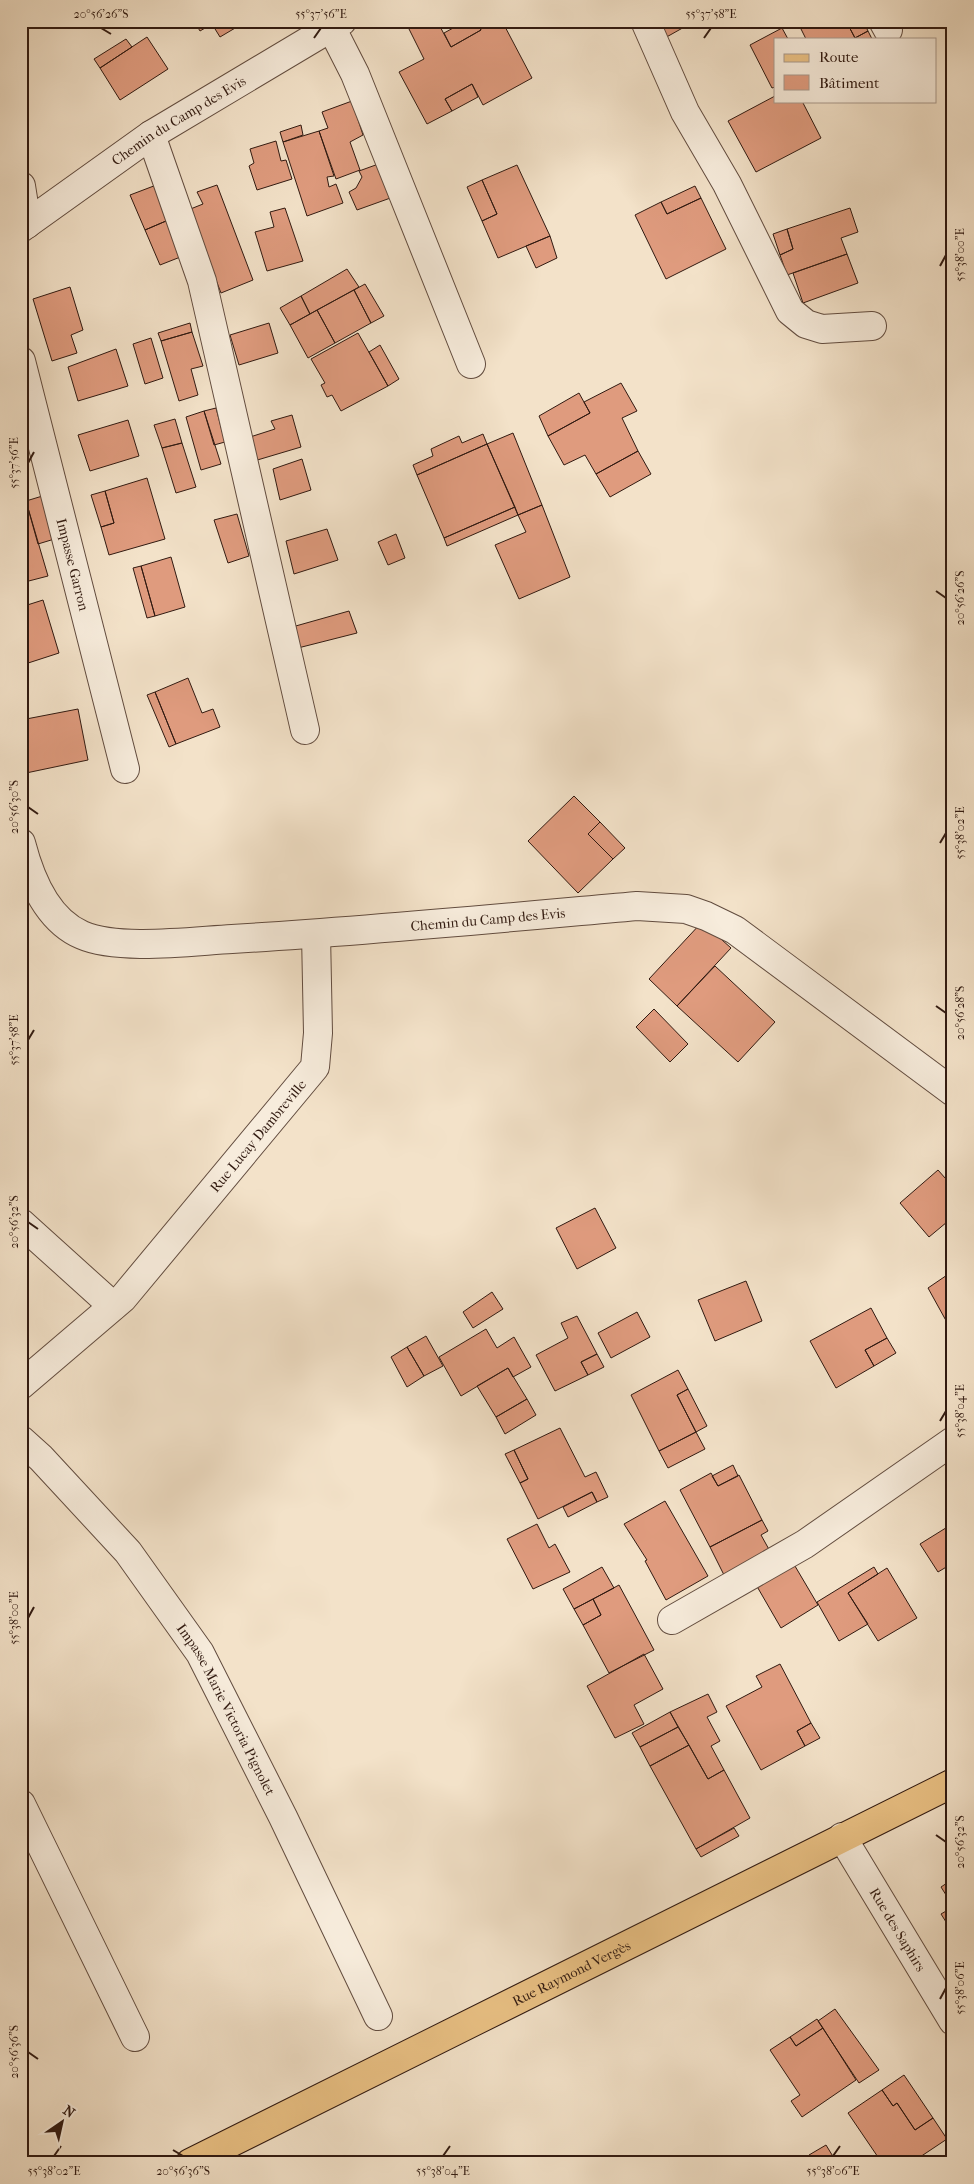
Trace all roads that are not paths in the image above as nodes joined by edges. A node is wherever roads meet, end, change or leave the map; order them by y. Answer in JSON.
{"nodes":[{"id":1,"x":645,"y":21,"type":"edge"},
{"id":2,"x":334,"y":23,"type":"edge"},
{"id":3,"x":152,"y":135,"type":"junction"},
{"id":4,"x":21,"y":186,"type":"edge"},
{"id":5,"x":24,"y":226,"type":"edge"},
{"id":6,"x":872,"y":326,"type":"dead end"},
{"id":7,"x":21,"y":361,"type":"edge"},
{"id":8,"x":471,"y":364,"type":"dead end"},
{"id":9,"x":305,"y":730,"type":"dead end"},
{"id":10,"x":124,"y":769,"type":"dead end"},
{"id":11,"x":21,"y":844,"type":"edge"},
{"id":12,"x":316,"y":934,"type":"junction"},
{"id":13,"x":950,"y":1086,"type":"edge"},
{"id":14,"x":21,"y":1223,"type":"edge"},
{"id":15,"x":113,"y":1306,"type":"junction"},
{"id":16,"x":21,"y":1385,"type":"edge"},
{"id":17,"x":21,"y":1440,"type":"edge"},
{"id":18,"x":953,"y":1441,"type":"edge"},
{"id":19,"x":672,"y":1620,"type":"dead end"},
{"id":20,"x":953,"y":1783,"type":"edge"},
{"id":21,"x":21,"y":1804,"type":"edge"},
{"id":22,"x":842,"y":1837,"type":"junction"},
{"id":23,"x":378,"y":2016,"type":"dead end"},
{"id":24,"x":953,"y":2021,"type":"edge"},
{"id":25,"x":135,"y":2037,"type":"dead end"},
{"id":26,"x":190,"y":2163,"type":"edge"}],
"edges":[{"from":1,"to":6,"type":"street"},
{"from":2,"to":3,"type":"street","name":"Chemin du Camp des Evis"},
{"from":2,"to":8,"type":"street"},
{"from":3,"to":5,"type":"street","name":"Chemin du Camp des Evis"},
{"from":3,"to":9,"type":"street"},
{"from":4,"to":5,"type":"street"},
{"from":7,"to":10,"type":"street","name":"Impasse Garron"},
{"from":11,"to":12,"type":"street","name":"Chemin du Camp des Evis"},
{"from":12,"to":13,"type":"street","name":"Chemin du Camp des Evis"},
{"from":12,"to":15,"type":"street","name":"Rue Lucay Dambreville"},
{"from":14,"to":15,"type":"street"},
{"from":15,"to":16,"type":"street","name":"Rue Lucay Dambreville"},
{"from":17,"to":23,"type":"street","name":"Impasse Marie Victoria Pignolet"},
{"from":18,"to":19,"type":"street"},
{"from":20,"to":22,"type":"main road","name":"Rue Raymond Vergès"},
{"from":21,"to":25,"type":"street"},
{"from":22,"to":24,"type":"street","name":"Rue des Saphirs"},
{"from":22,"to":26,"type":"main road","name":"Rue Raymond Vergès"}]}
